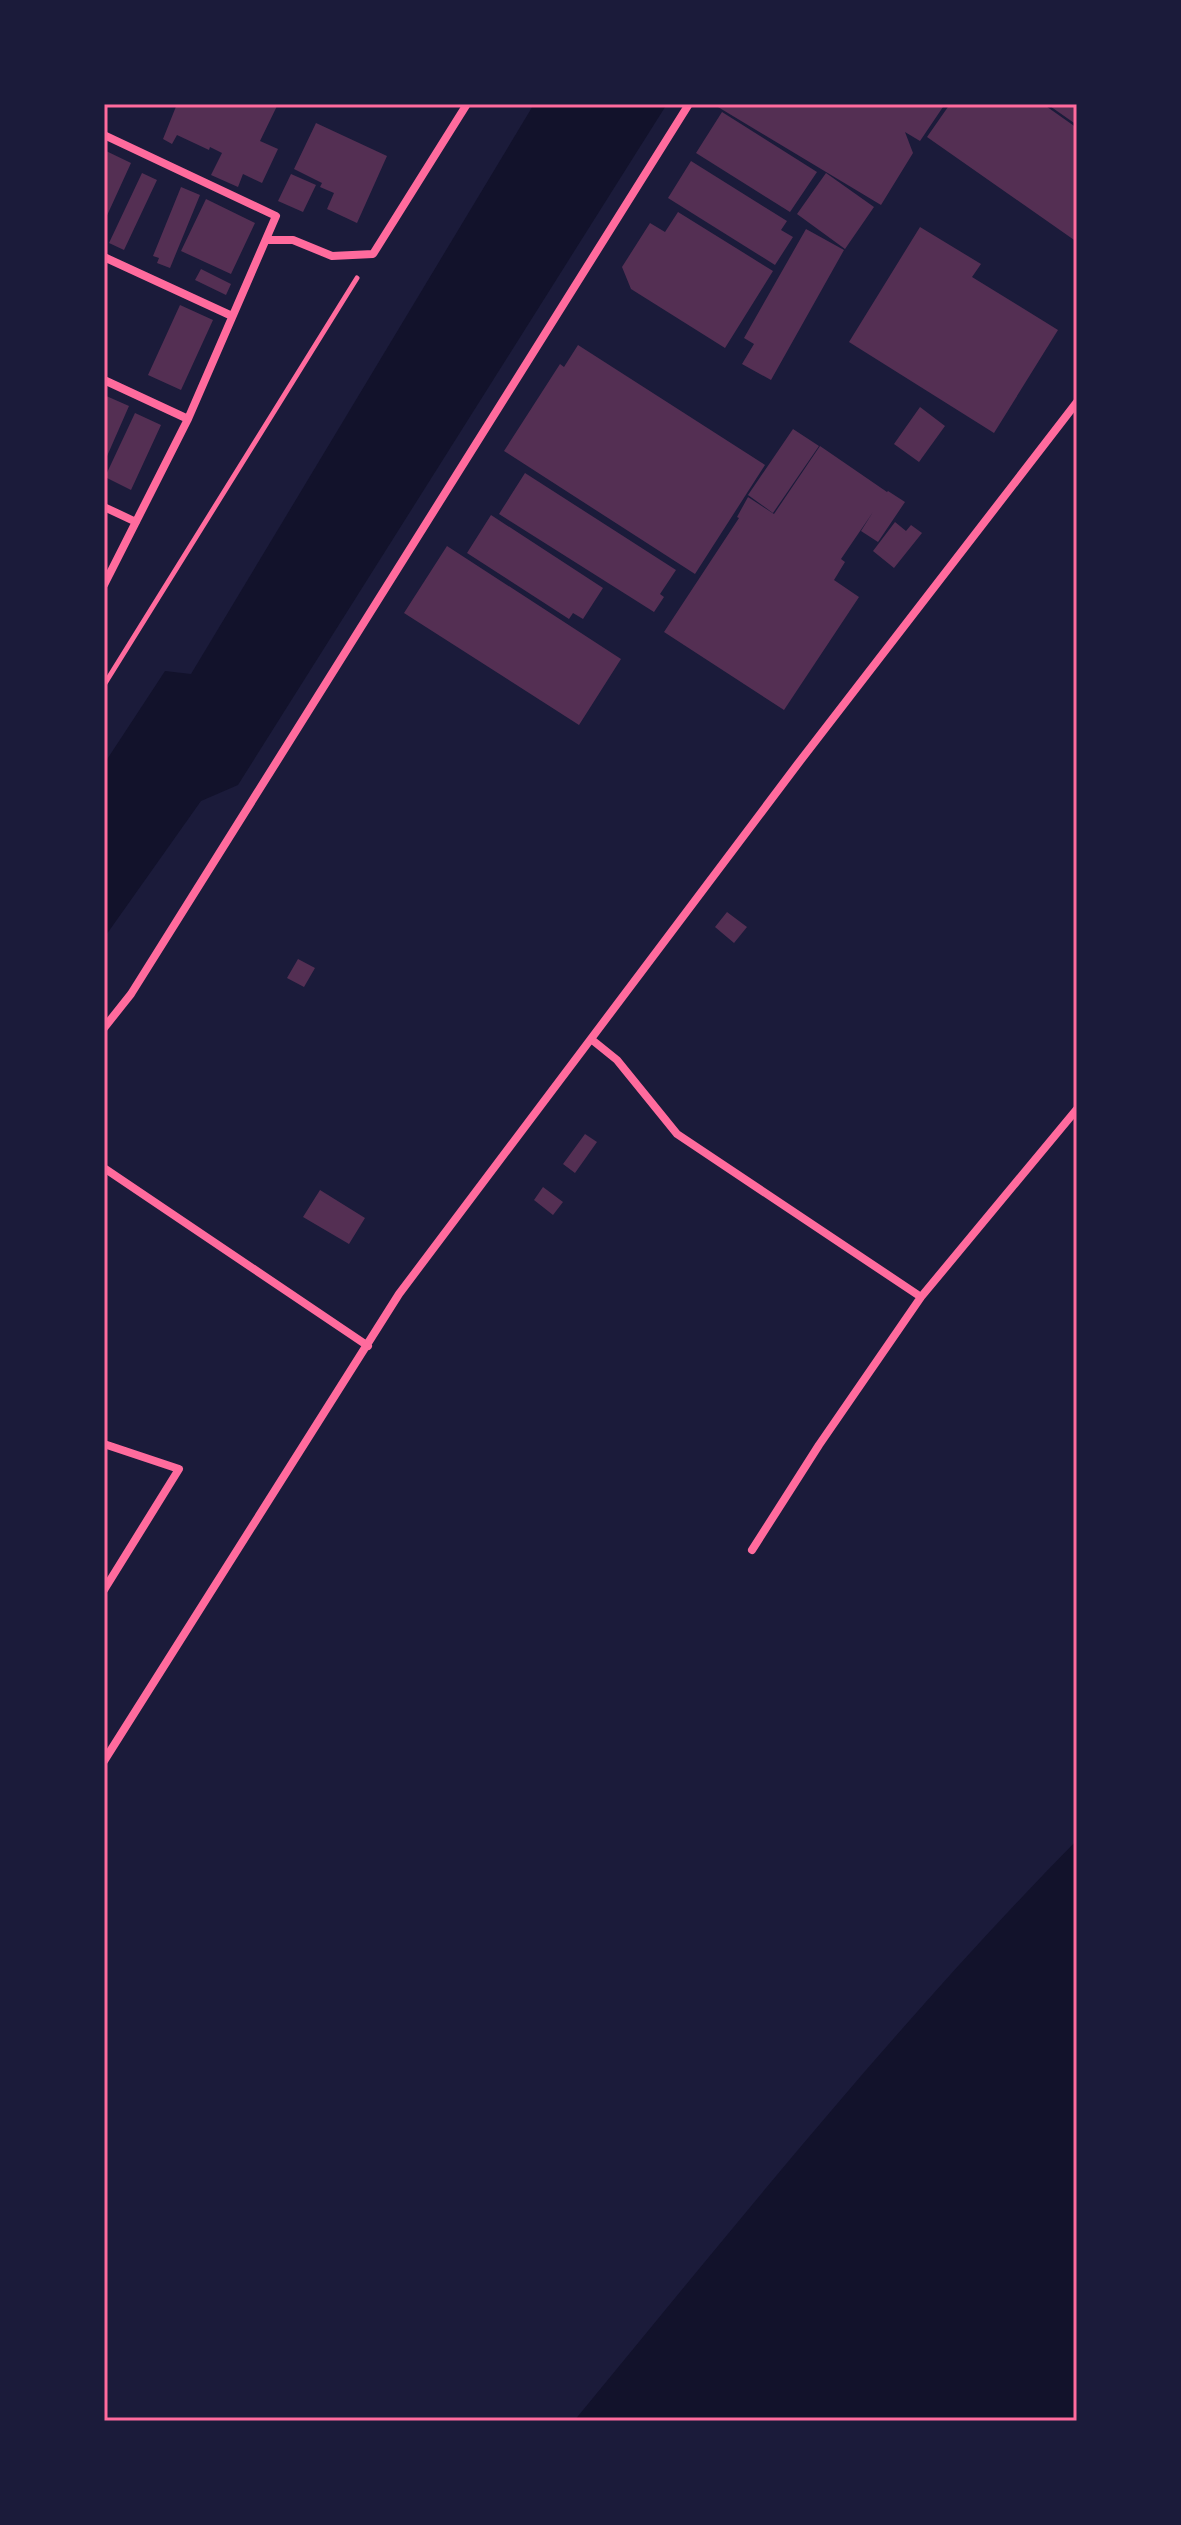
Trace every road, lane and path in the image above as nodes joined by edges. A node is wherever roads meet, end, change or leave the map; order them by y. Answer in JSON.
{"nodes":[{"id":1,"x":467,"y":104,"type":"edge"},
{"id":2,"x":689,"y":104,"type":"edge"},
{"id":3,"x":104,"y":135,"type":"edge"},
{"id":4,"x":266,"y":240,"type":"junction"},
{"id":5,"x":373,"y":254,"type":"junction"},
{"id":6,"x":104,"y":257,"type":"edge"},
{"id":7,"x":232,"y":316,"type":"junction"},
{"id":8,"x":104,"y":380,"type":"edge"},
{"id":9,"x":1077,"y":402,"type":"edge"},
{"id":10,"x":188,"y":419,"type":"junction"},
{"id":11,"x":104,"y":507,"type":"edge"},
{"id":12,"x":136,"y":522,"type":"junction"},
{"id":13,"x":104,"y":585,"type":"edge"},
{"id":14,"x":104,"y":685,"type":"edge"},
{"id":15,"x":104,"y":1028,"type":"edge"},
{"id":16,"x":591,"y":1039,"type":"junction"},
{"id":17,"x":1077,"y":1109,"type":"edge"},
{"id":18,"x":104,"y":1168,"type":"edge"},
{"id":19,"x":921,"y":1297,"type":"junction"},
{"id":20,"x":368,"y":1346,"type":"junction"},
{"id":21,"x":104,"y":1444,"type":"edge"},
{"id":22,"x":752,"y":1550,"type":"dead end"},
{"id":23,"x":104,"y":1590,"type":"edge"},
{"id":24,"x":104,"y":1761,"type":"edge"}],
"edges":[{"from":1,"to":5,"type":"street"},
{"from":2,"to":15,"type":"street"},
{"from":3,"to":4,"type":"street"},
{"from":4,"to":5,"type":"street"},
{"from":4,"to":7,"type":"street"},
{"from":5,"to":14,"type":"path"},
{"from":6,"to":7,"type":"street"},
{"from":7,"to":10,"type":"street"},
{"from":8,"to":10,"type":"street"},
{"from":9,"to":16,"type":"street"},
{"from":10,"to":12,"type":"street"},
{"from":11,"to":12,"type":"street"},
{"from":12,"to":13,"type":"street"},
{"from":16,"to":19,"type":"street"},
{"from":16,"to":20,"type":"street"},
{"from":17,"to":19,"type":"street"},
{"from":18,"to":20,"type":"street"},
{"from":19,"to":22,"type":"street"},
{"from":20,"to":24,"type":"street"},
{"from":21,"to":23,"type":"street"}]}
